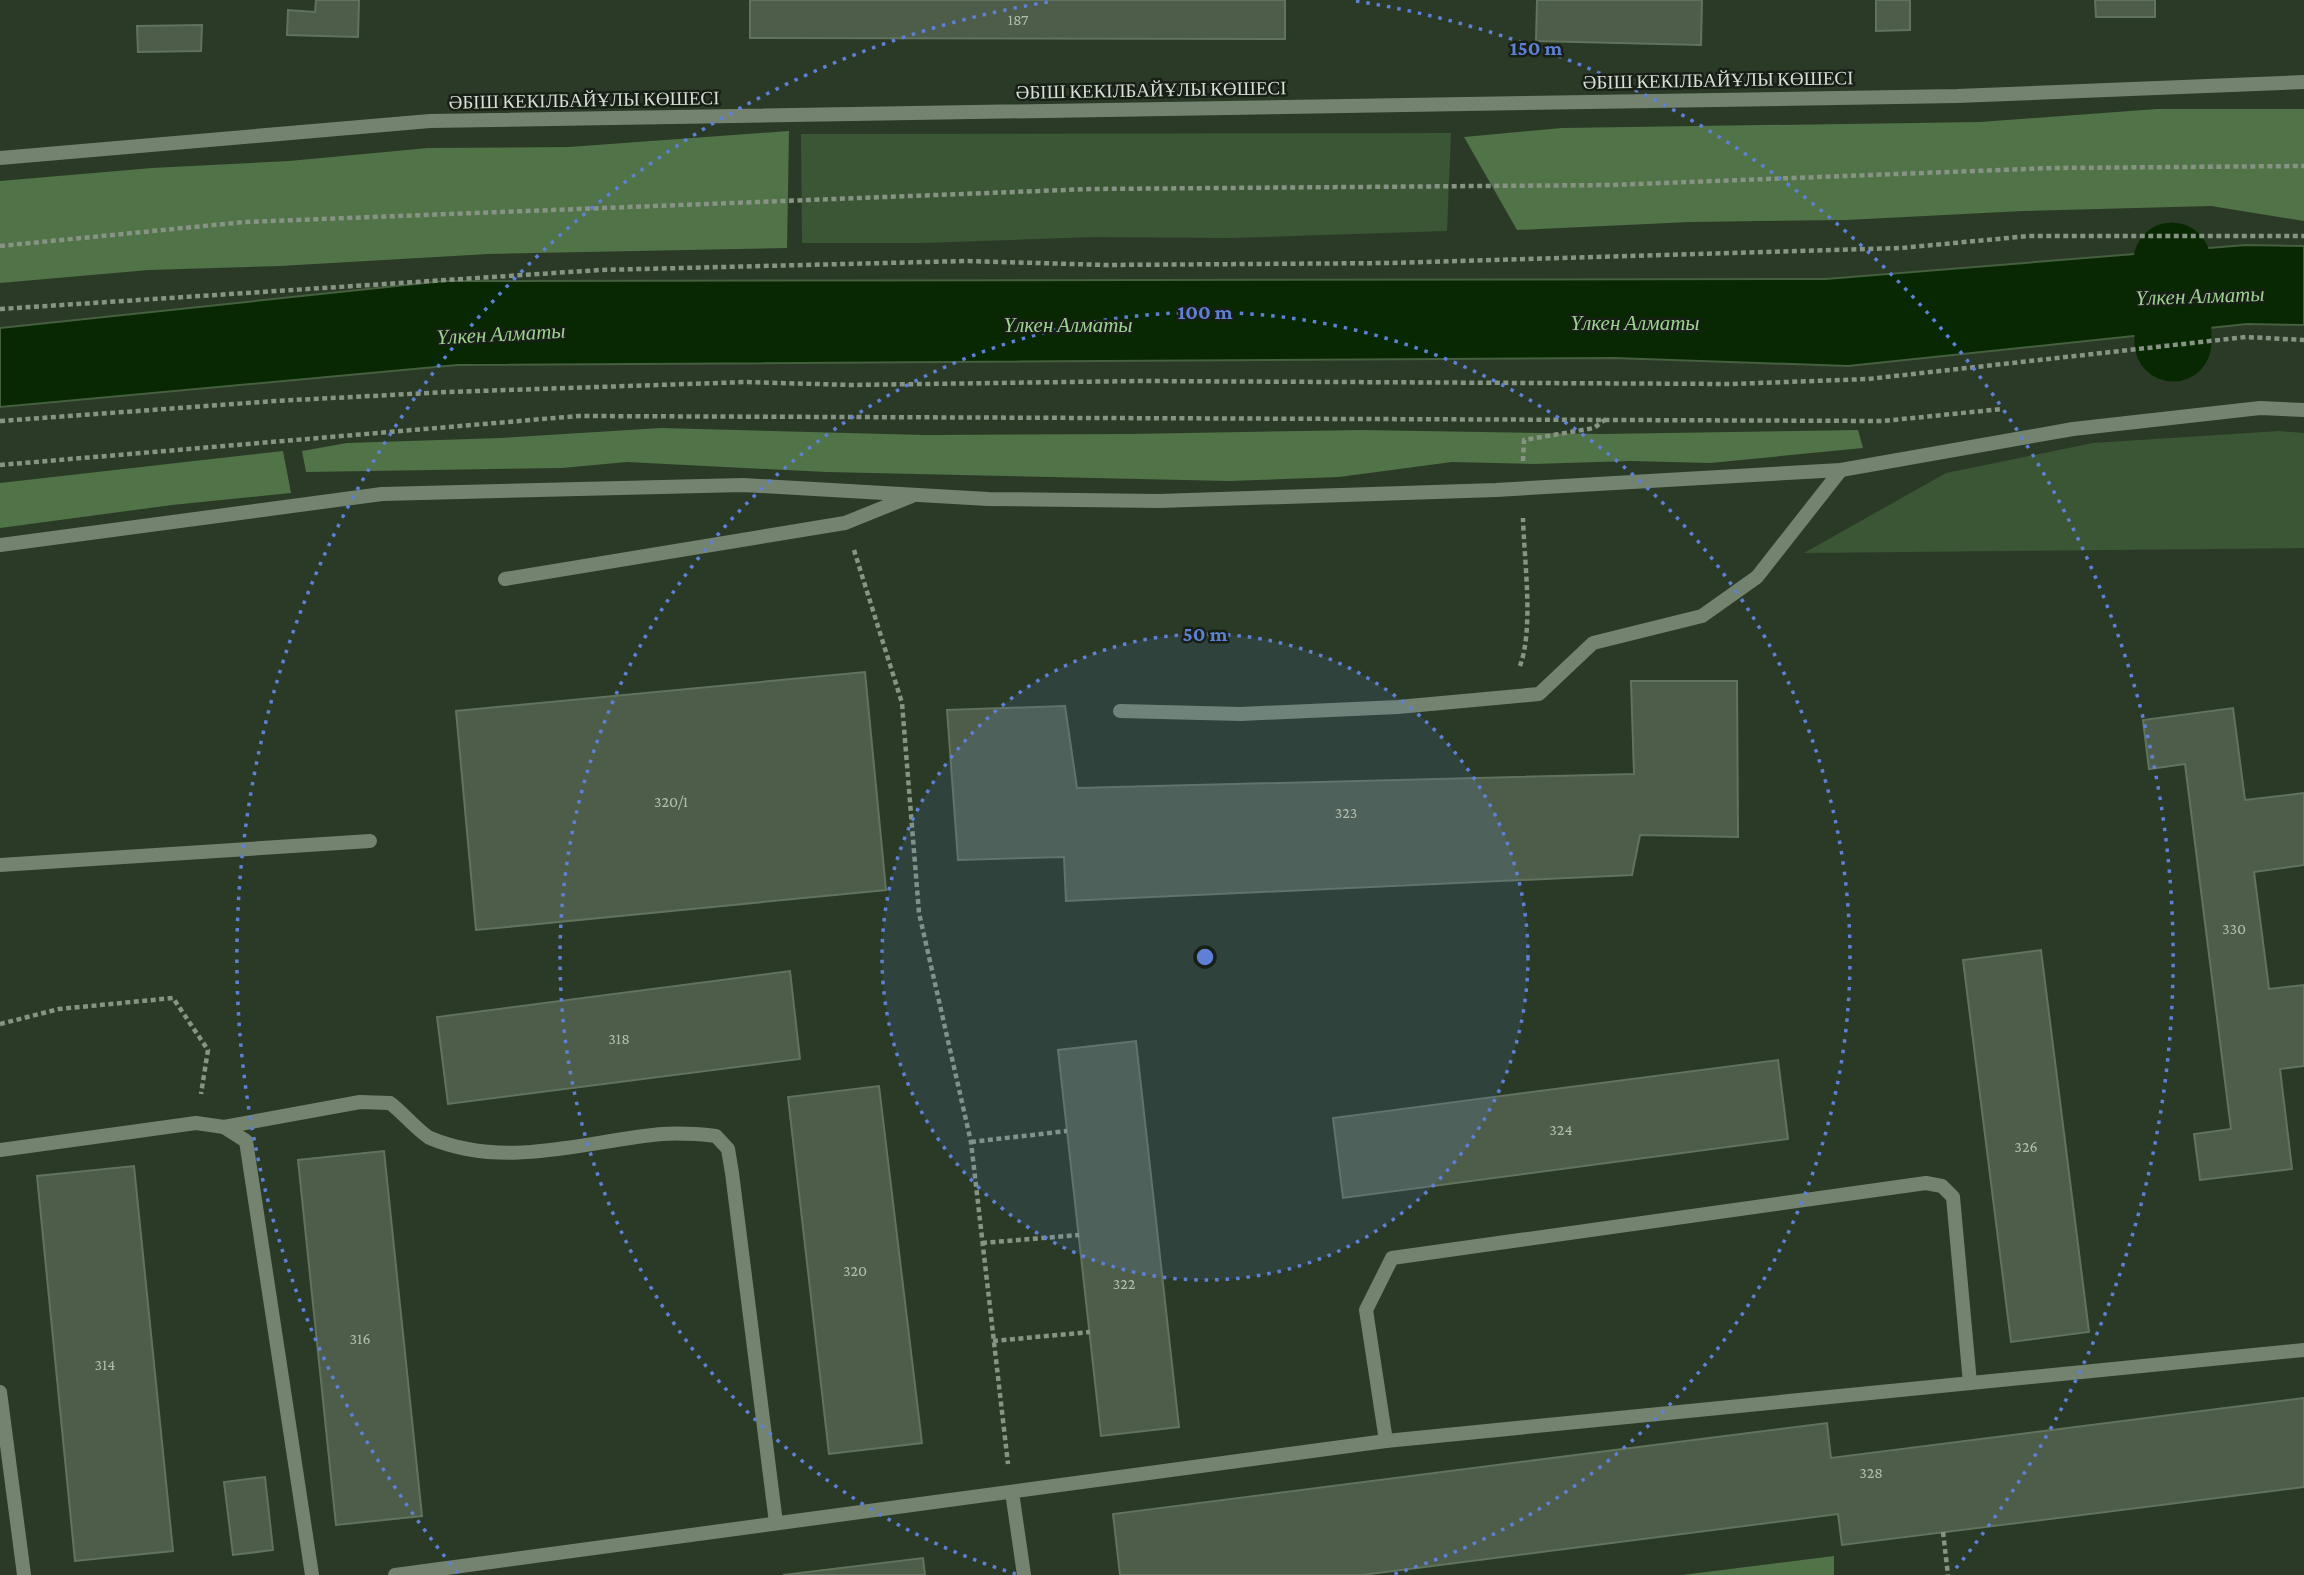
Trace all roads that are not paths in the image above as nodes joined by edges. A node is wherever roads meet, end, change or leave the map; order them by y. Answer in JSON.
{"nodes":[{"id":1,"x":2304,"y":82,"type":"edge"},
{"id":2,"x":0,"y":158,"type":"edge"},
{"id":3,"x":2304,"y":410,"type":"edge"},
{"id":4,"x":1841,"y":470,"type":"junction"},
{"id":5,"x":917,"y":495,"type":"junction"},
{"id":6,"x":0,"y":545,"type":"edge"},
{"id":7,"x":505,"y":579,"type":"dead end"},
{"id":8,"x":1120,"y":711,"type":"dead end"},
{"id":9,"x":370,"y":841,"type":"dead end"},
{"id":10,"x":0,"y":865,"type":"edge"},
{"id":11,"x":224,"y":1127,"type":"junction"},
{"id":12,"x":0,"y":1150,"type":"edge"},
{"id":13,"x":2304,"y":1350,"type":"edge"},
{"id":14,"x":1970,"y":1383,"type":"junction"},
{"id":15,"x":0,"y":1392,"type":"edge"},
{"id":16,"x":1386,"y":1441,"type":"junction"},
{"id":17,"x":1012,"y":1492,"type":"junction"},
{"id":18,"x":776,"y":1524,"type":"junction"},
{"id":19,"x":24,"y":1575,"type":"edge"},
{"id":20,"x":312,"y":1575,"type":"edge"},
{"id":21,"x":395,"y":1575,"type":"edge"},
{"id":22,"x":1024,"y":1575,"type":"edge"}],
"edges":[{"from":1,"to":2,"type":"street","name":"ӘБІШ КЕКІЛБАЙҰЛЫ КӨШЕСІ"},
{"from":3,"to":4,"type":"street"},
{"from":4,"to":5,"type":"street"},
{"from":4,"to":8,"type":"street"},
{"from":5,"to":6,"type":"street"},
{"from":5,"to":7,"type":"street"},
{"from":9,"to":10,"type":"street"},
{"from":11,"to":12,"type":"street"},
{"from":11,"to":18,"type":"street"},
{"from":11,"to":20,"type":"street"},
{"from":13,"to":14,"type":"street"},
{"from":14,"to":16,"type":"street"},
{"from":14,"to":16,"type":"street"},
{"from":15,"to":19,"type":"street"},
{"from":16,"to":17,"type":"street"},
{"from":17,"to":18,"type":"street"},
{"from":17,"to":22,"type":"street"},
{"from":18,"to":21,"type":"street"}]}
